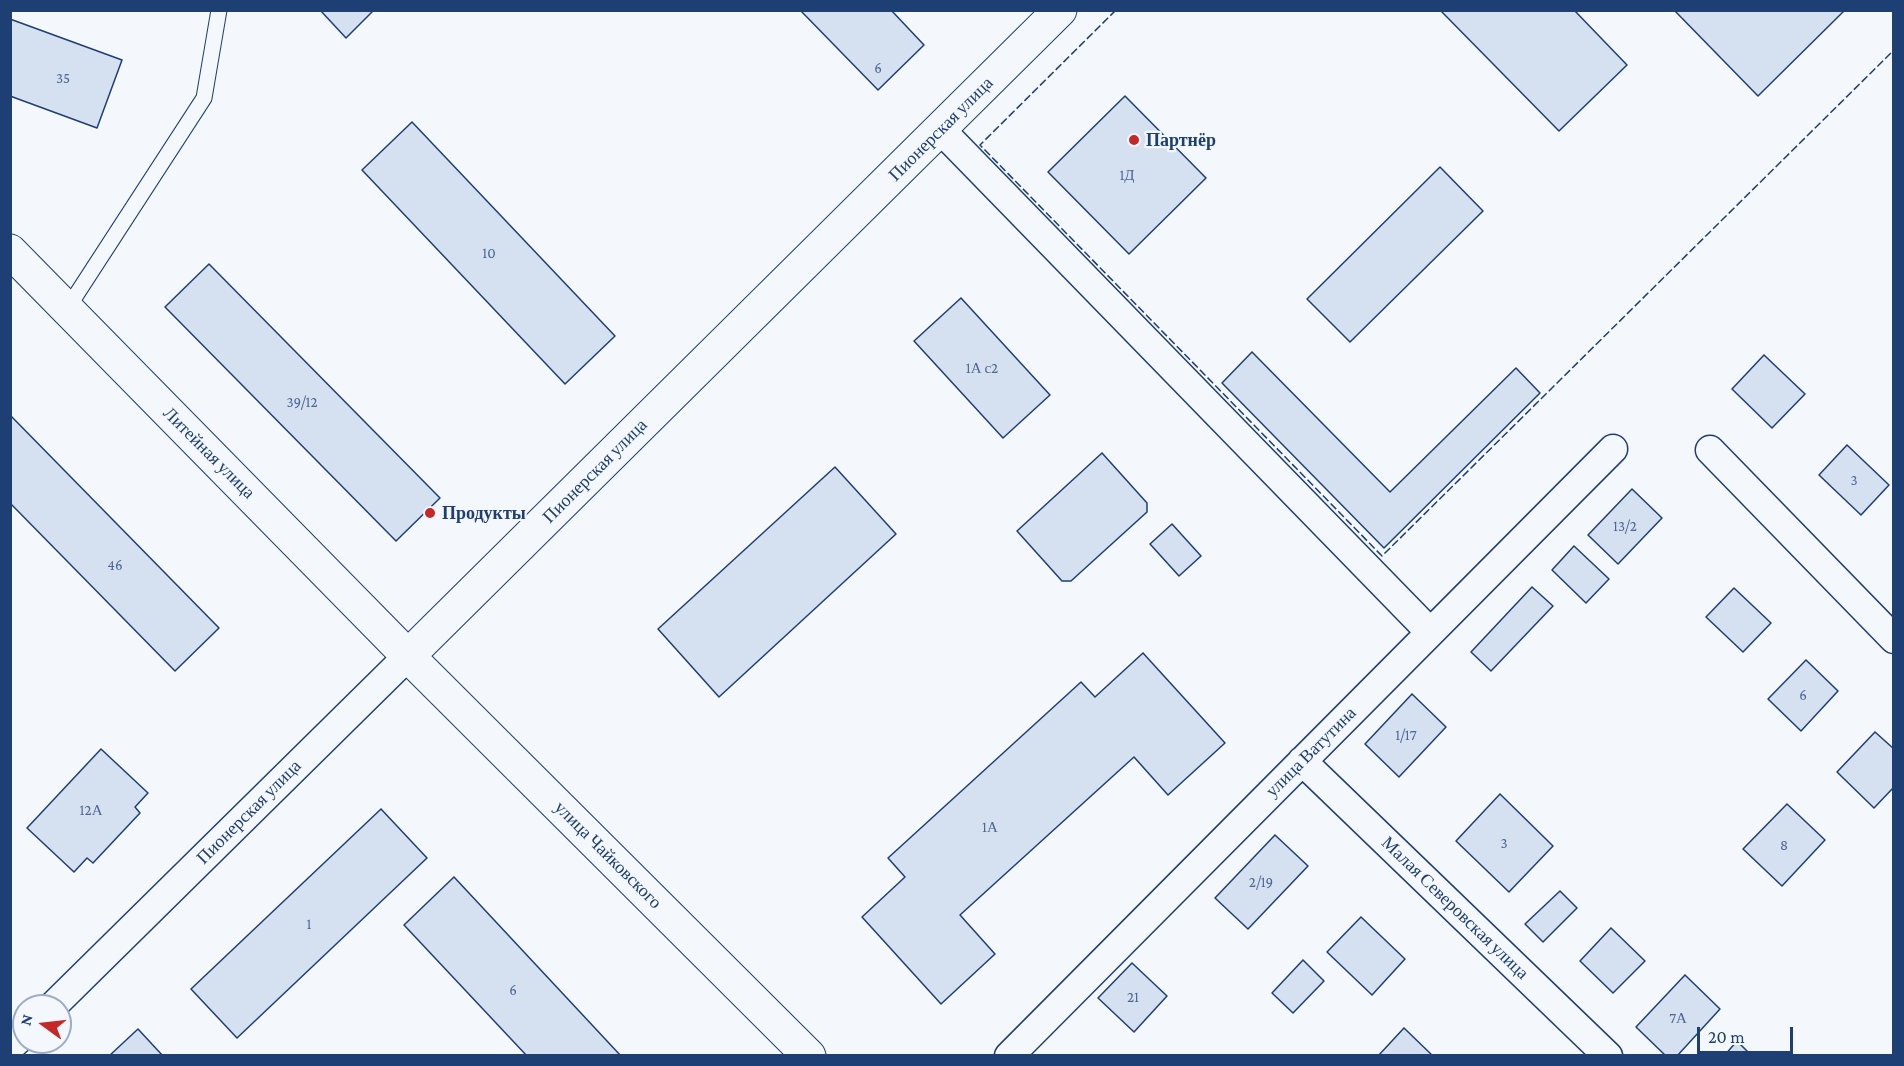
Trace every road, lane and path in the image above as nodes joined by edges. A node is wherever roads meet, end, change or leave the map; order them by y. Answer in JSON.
{"nodes":[{"id":1,"x":219,"y":10,"type":"edge"},
{"id":2,"x":1060,"y":10,"type":"edge"},
{"id":3,"x":941,"y":130,"type":"junction"},
{"id":4,"x":10,"y":251,"type":"edge"},
{"id":5,"x":67,"y":309,"type":"junction"},
{"id":6,"x":1613,"y":449,"type":"dead end"},
{"id":7,"x":1710,"y":450,"type":"dead end"},
{"id":8,"x":1430,"y":633,"type":"junction"},
{"id":9,"x":1893,"y":639,"type":"edge"},
{"id":10,"x":408,"y":656,"type":"junction"},
{"id":11,"x":1302,"y":761,"type":"junction"},
{"id":12,"x":64,"y":994,"type":"edge"},
{"id":13,"x":809,"y":1056,"type":"edge"},
{"id":14,"x":1009,"y":1056,"type":"edge"},
{"id":15,"x":1608,"y":1056,"type":"edge"}],
"edges":[{"from":1,"to":5,"type":"lane"},
{"from":2,"to":3,"type":"street","name":"Пионерская улица"},
{"from":3,"to":8,"type":"street"},
{"from":3,"to":10,"type":"street","name":"Пионерская улица"},
{"from":4,"to":5,"type":"street","name":"Литейная улица"},
{"from":5,"to":10,"type":"street","name":"Литейная улица"},
{"from":6,"to":8,"type":"street","name":"улица Ватутина"},
{"from":7,"to":9,"type":"street"},
{"from":8,"to":11,"type":"street","name":"улица Ватутина"},
{"from":10,"to":12,"type":"street","name":"Пионерская улица"},
{"from":10,"to":13,"type":"street","name":"улица Чайковского"},
{"from":11,"to":14,"type":"street","name":"улица Ватутина"},
{"from":11,"to":15,"type":"street","name":"Малая Северовская улица"}]}
